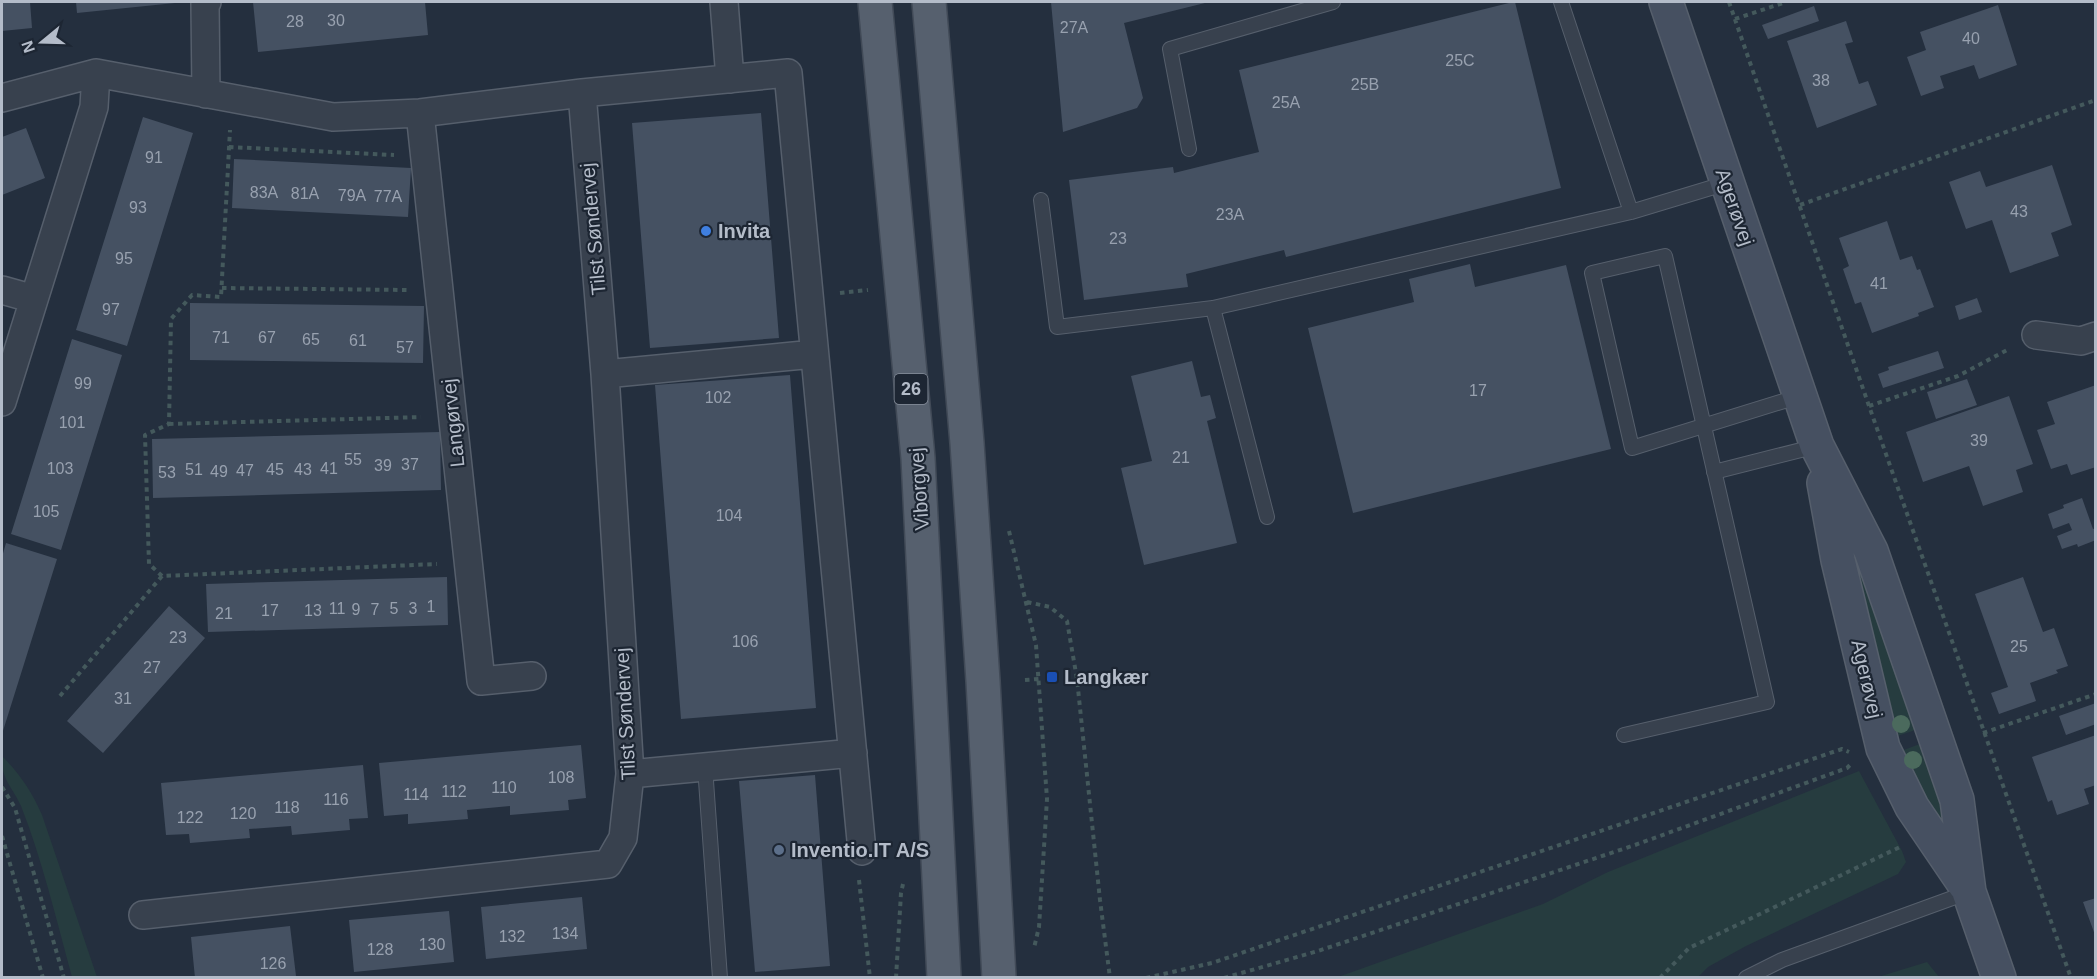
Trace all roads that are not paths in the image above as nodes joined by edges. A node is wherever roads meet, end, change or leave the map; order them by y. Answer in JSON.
{"nodes":[{"id":1,"x":207,"y":2,"type":"edge"},
{"id":2,"x":724,"y":2,"type":"edge"},
{"id":3,"x":875,"y":2,"type":"edge"},
{"id":4,"x":929,"y":2,"type":"edge"},
{"id":5,"x":1333,"y":2,"type":"edge"},
{"id":6,"x":1562,"y":2,"type":"edge"},
{"id":7,"x":1666,"y":2,"type":"edge"},
{"id":8,"x":96,"y":73,"type":"junction"},
{"id":9,"x":730,"y":79,"type":"junction"},
{"id":10,"x":582,"y":93,"type":"junction"},
{"id":11,"x":206,"y":94,"type":"junction"},
{"id":12,"x":2,"y":98,"type":"edge"},
{"id":13,"x":420,"y":113,"type":"junction"},
{"id":14,"x":1189,"y":149,"type":"dead end"},
{"id":15,"x":1727,"y":183,"type":"junction"},
{"id":16,"x":1041,"y":200,"type":"dead end"},
{"id":17,"x":1631,"y":212,"type":"junction"},
{"id":18,"x":2,"y":290,"type":"edge"},
{"id":19,"x":34,"y":299,"type":"junction"},
{"id":20,"x":1213,"y":308,"type":"junction"},
{"id":21,"x":2036,"y":334,"type":"road end"},
{"id":22,"x":2096,"y":336,"type":"edge"},
{"id":23,"x":814,"y":354,"type":"junction"},
{"id":24,"x":605,"y":374,"type":"junction"},
{"id":25,"x":1800,"y":396,"type":"junction"},
{"id":26,"x":2,"y":402,"type":"edge"},
{"id":27,"x":1704,"y":427,"type":"junction"},
{"id":28,"x":1817,"y":446,"type":"junction"},
{"id":29,"x":1714,"y":472,"type":"junction"},
{"id":30,"x":1267,"y":517,"type":"dead end"},
{"id":31,"x":532,"y":676,"type":"dead end"},
{"id":32,"x":1624,"y":735,"type":"dead end"},
{"id":33,"x":853,"y":753,"type":"junction"},
{"id":34,"x":705,"y":767,"type":"junction"},
{"id":35,"x":630,"y":774,"type":"junction"},
{"id":36,"x":862,"y":851,"type":"road end"},
{"id":37,"x":1969,"y":892,"type":"junction"},
{"id":38,"x":143,"y":915,"type":"dead end"},
{"id":39,"x":720,"y":978,"type":"edge"},
{"id":40,"x":944,"y":978,"type":"edge"},
{"id":41,"x":999,"y":978,"type":"edge"},
{"id":42,"x":1746,"y":978,"type":"edge"},
{"id":43,"x":1999,"y":978,"type":"edge"}],
"edges":[{"from":1,"to":11,"type":"street"},
{"from":2,"to":9,"type":"street"},
{"from":3,"to":40,"type":"main road","name":"Viborgvej","number":"26"},
{"from":4,"to":41,"type":"main road"},
{"from":5,"to":14,"type":"lane"},
{"from":6,"to":17,"type":"lane"},
{"from":7,"to":15,"type":"street","name":"Agerøvej"},
{"from":8,"to":11,"type":"street"},
{"from":8,"to":12,"type":"street"},
{"from":8,"to":19,"type":"street"},
{"from":9,"to":10,"type":"street"},
{"from":9,"to":23,"type":"street"},
{"from":10,"to":13,"type":"street"},
{"from":10,"to":24,"type":"street","name":"Tilst Søndervej"},
{"from":11,"to":13,"type":"street"},
{"from":13,"to":31,"type":"street","name":"Langørvej"},
{"from":15,"to":17,"type":"lane"},
{"from":15,"to":25,"type":"street","name":"Agerøvej"},
{"from":16,"to":20,"type":"lane"},
{"from":17,"to":20,"type":"lane"},
{"from":18,"to":19,"type":"street"},
{"from":19,"to":26,"type":"street"},
{"from":20,"to":30,"type":"lane"},
{"from":21,"to":22,"type":"street"},
{"from":23,"to":24,"type":"street"},
{"from":23,"to":33,"type":"street"},
{"from":24,"to":35,"type":"street","name":"Tilst Søndervej"},
{"from":25,"to":27,"type":"lane"},
{"from":25,"to":28,"type":"street","name":"Agerøvej"},
{"from":27,"to":27,"type":"lane"},
{"from":27,"to":29,"type":"lane"},
{"from":28,"to":29,"type":"lane"},
{"from":28,"to":37,"type":"street","name":"Agerøvej"},
{"from":28,"to":37,"type":"street","name":"Agerøvej"},
{"from":29,"to":32,"type":"lane"},
{"from":33,"to":34,"type":"street"},
{"from":33,"to":36,"type":"street"},
{"from":34,"to":35,"type":"street"},
{"from":34,"to":39,"type":"lane"},
{"from":35,"to":38,"type":"street","name":"Tilst Søndervej"},
{"from":37,"to":42,"type":"lane"},
{"from":37,"to":43,"type":"street","name":"Agerøvej"}]}
